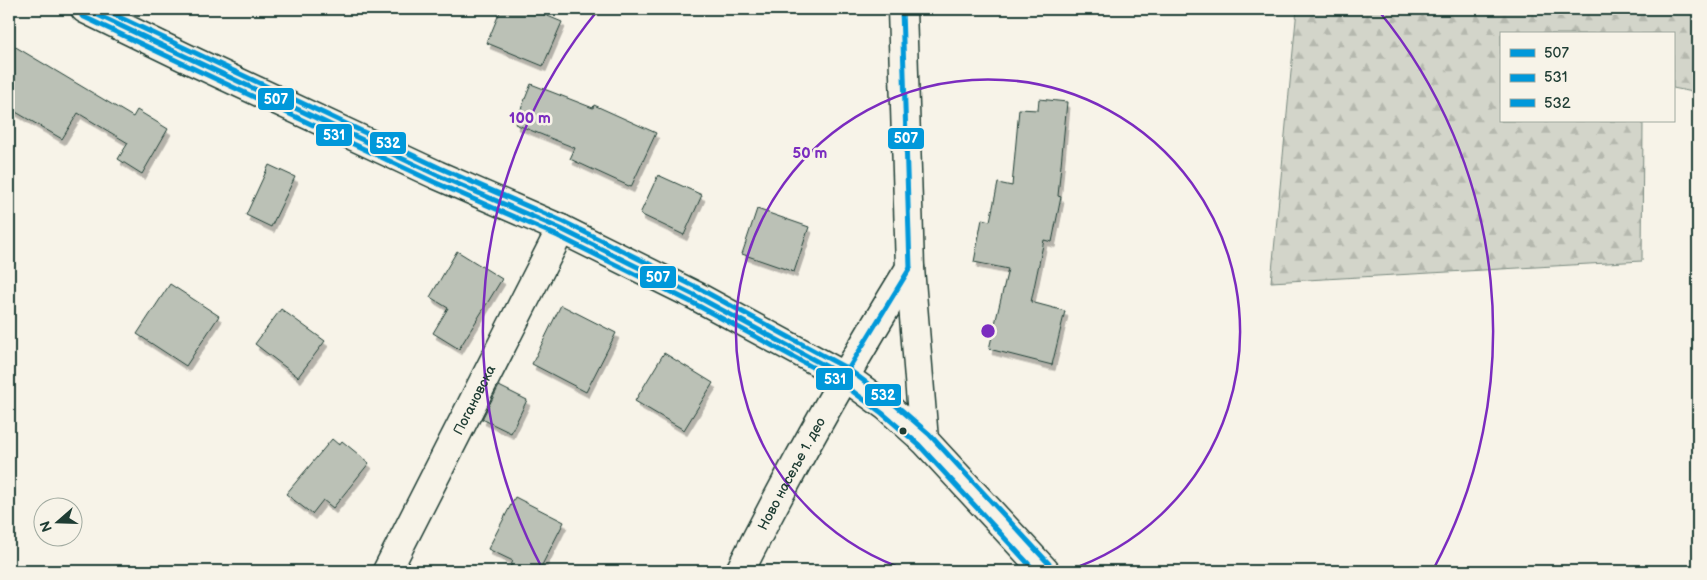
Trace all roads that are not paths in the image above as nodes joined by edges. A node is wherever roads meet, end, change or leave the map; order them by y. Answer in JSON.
{"nodes":[{"id":1,"x":86,"y":9,"type":"edge"},
{"id":2,"x":902,"y":9,"type":"edge"},
{"id":3,"x":561,"y":229,"type":"junction"},
{"id":4,"x":910,"y":268,"type":"junction"},
{"id":5,"x":844,"y":376,"type":"junction"},
{"id":6,"x":924,"y":440,"type":"junction"},
{"id":7,"x":387,"y":571,"type":"edge"},
{"id":8,"x":740,"y":571,"type":"edge"},
{"id":9,"x":1045,"y":571,"type":"edge"}],
"edges":[{"from":1,"to":3,"type":"street"},
{"from":2,"to":4,"type":"street"},
{"from":3,"to":5,"type":"street"},
{"from":3,"to":7,"type":"street","name":"Погановска"},
{"from":4,"to":5,"type":"street","name":"Ново насеље 1. део"},
{"from":4,"to":6,"type":"street"},
{"from":5,"to":6,"type":"street"},
{"from":5,"to":8,"type":"street","name":"Ново насеље 1. део"},
{"from":6,"to":9,"type":"street"}]}
